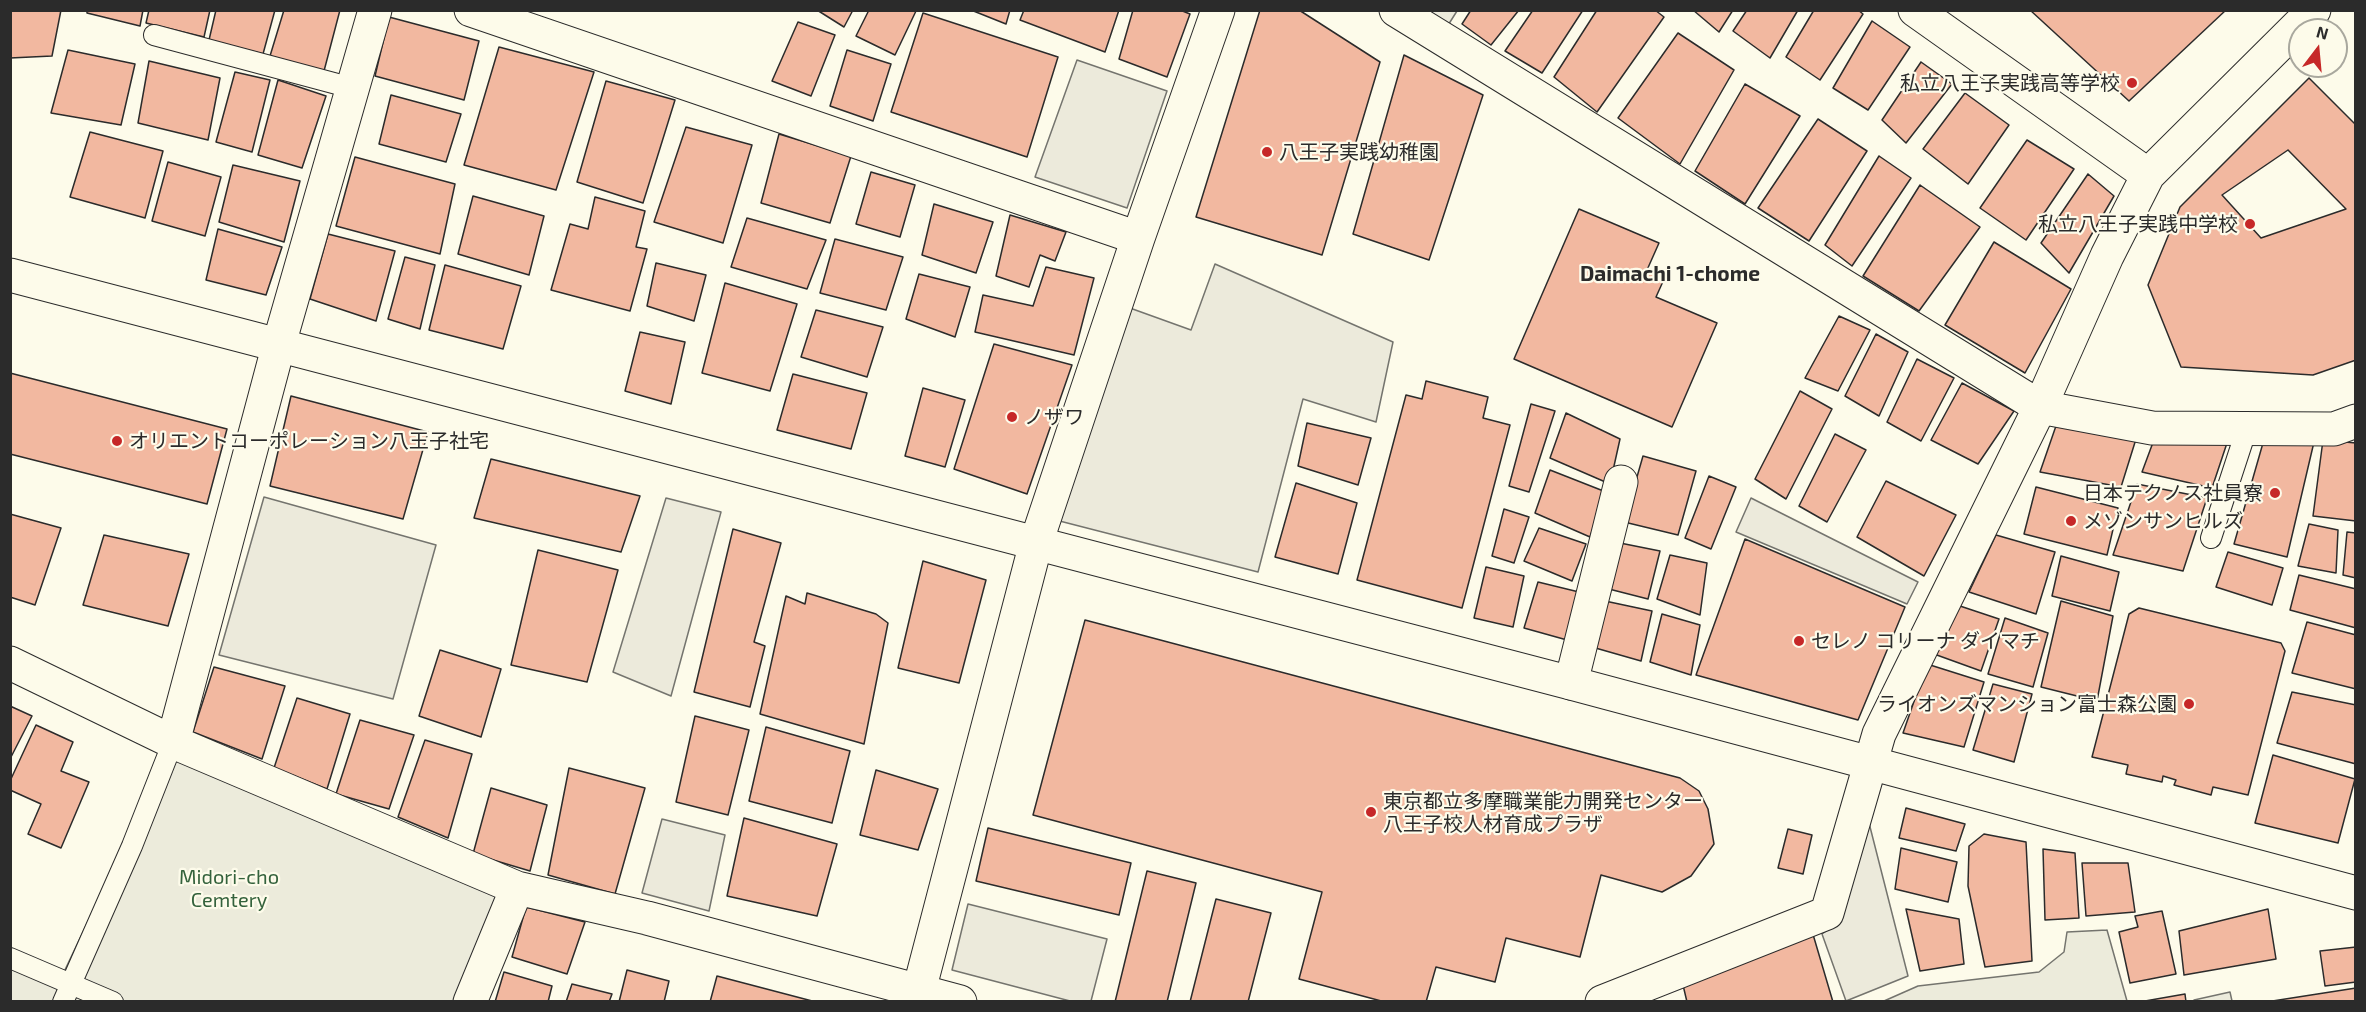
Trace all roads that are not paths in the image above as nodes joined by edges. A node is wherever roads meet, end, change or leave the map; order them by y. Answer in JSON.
{"nodes":[{"id":1,"x":375,"y":10,"type":"edge"},
{"id":2,"x":471,"y":10,"type":"edge"},
{"id":3,"x":1218,"y":10,"type":"edge"},
{"id":4,"x":1396,"y":10,"type":"edge"},
{"id":5,"x":1915,"y":10,"type":"edge"},
{"id":6,"x":2314,"y":10,"type":"edge"},
{"id":7,"x":154,"y":35,"type":"dead end"},
{"id":8,"x":352,"y":88,"type":"junction"},
{"id":9,"x":2148,"y":175,"type":"junction"},
{"id":10,"x":1138,"y":238,"type":"junction"},
{"id":11,"x":10,"y":275,"type":"edge"},
{"id":12,"x":279,"y":344,"type":"junction"},
{"id":13,"x":2040,"y":407,"type":"junction"},
{"id":14,"x":2355,"y":421,"type":"edge"},
{"id":15,"x":2247,"y":428,"type":"junction"},
{"id":16,"x":1621,"y":482,"type":"dead end"},
{"id":17,"x":2211,"y":538,"type":"dead end"},
{"id":18,"x":1036,"y":543,"type":"junction"},
{"id":19,"x":10,"y":663,"type":"edge"},
{"id":20,"x":1571,"y":683,"type":"junction"},
{"id":21,"x":174,"y":742,"type":"junction"},
{"id":22,"x":1870,"y":762,"type":"junction"},
{"id":23,"x":517,"y":888,"type":"junction"},
{"id":24,"x":2355,"y":893,"type":"edge"},
{"id":25,"x":10,"y":958,"type":"edge"},
{"id":26,"x":71,"y":983,"type":"junction"},
{"id":27,"x":918,"y":996,"type":"edge"},
{"id":28,"x":63,"y":1002,"type":"edge"},
{"id":29,"x":113,"y":1002,"type":"edge"},
{"id":30,"x":470,"y":1002,"type":"edge"},
{"id":31,"x":960,"y":1002,"type":"edge"},
{"id":32,"x":1602,"y":1002,"type":"edge"}],
"edges":[{"from":1,"to":8,"type":"street"},
{"from":2,"to":10,"type":"street"},
{"from":3,"to":10,"type":"street"},
{"from":4,"to":13,"type":"street"},
{"from":5,"to":9,"type":"street"},
{"from":6,"to":9,"type":"street"},
{"from":7,"to":8,"type":"lane"},
{"from":8,"to":12,"type":"street"},
{"from":9,"to":13,"type":"street"},
{"from":10,"to":18,"type":"street"},
{"from":11,"to":12,"type":"street"},
{"from":12,"to":18,"type":"street"},
{"from":12,"to":21,"type":"street"},
{"from":13,"to":15,"type":"street"},
{"from":13,"to":22,"type":"street"},
{"from":14,"to":15,"type":"street"},
{"from":15,"to":17,"type":"lane"},
{"from":16,"to":20,"type":"street"},
{"from":18,"to":20,"type":"street"},
{"from":18,"to":27,"type":"street"},
{"from":19,"to":21,"type":"street"},
{"from":20,"to":22,"type":"street"},
{"from":21,"to":23,"type":"street"},
{"from":21,"to":26,"type":"lane"},
{"from":22,"to":24,"type":"street"},
{"from":22,"to":32,"type":"street"},
{"from":23,"to":27,"type":"street"},
{"from":23,"to":30,"type":"street"},
{"from":25,"to":26,"type":"lane"},
{"from":26,"to":28,"type":"lane"},
{"from":26,"to":29,"type":"lane"},
{"from":27,"to":31,"type":"street"}]}
